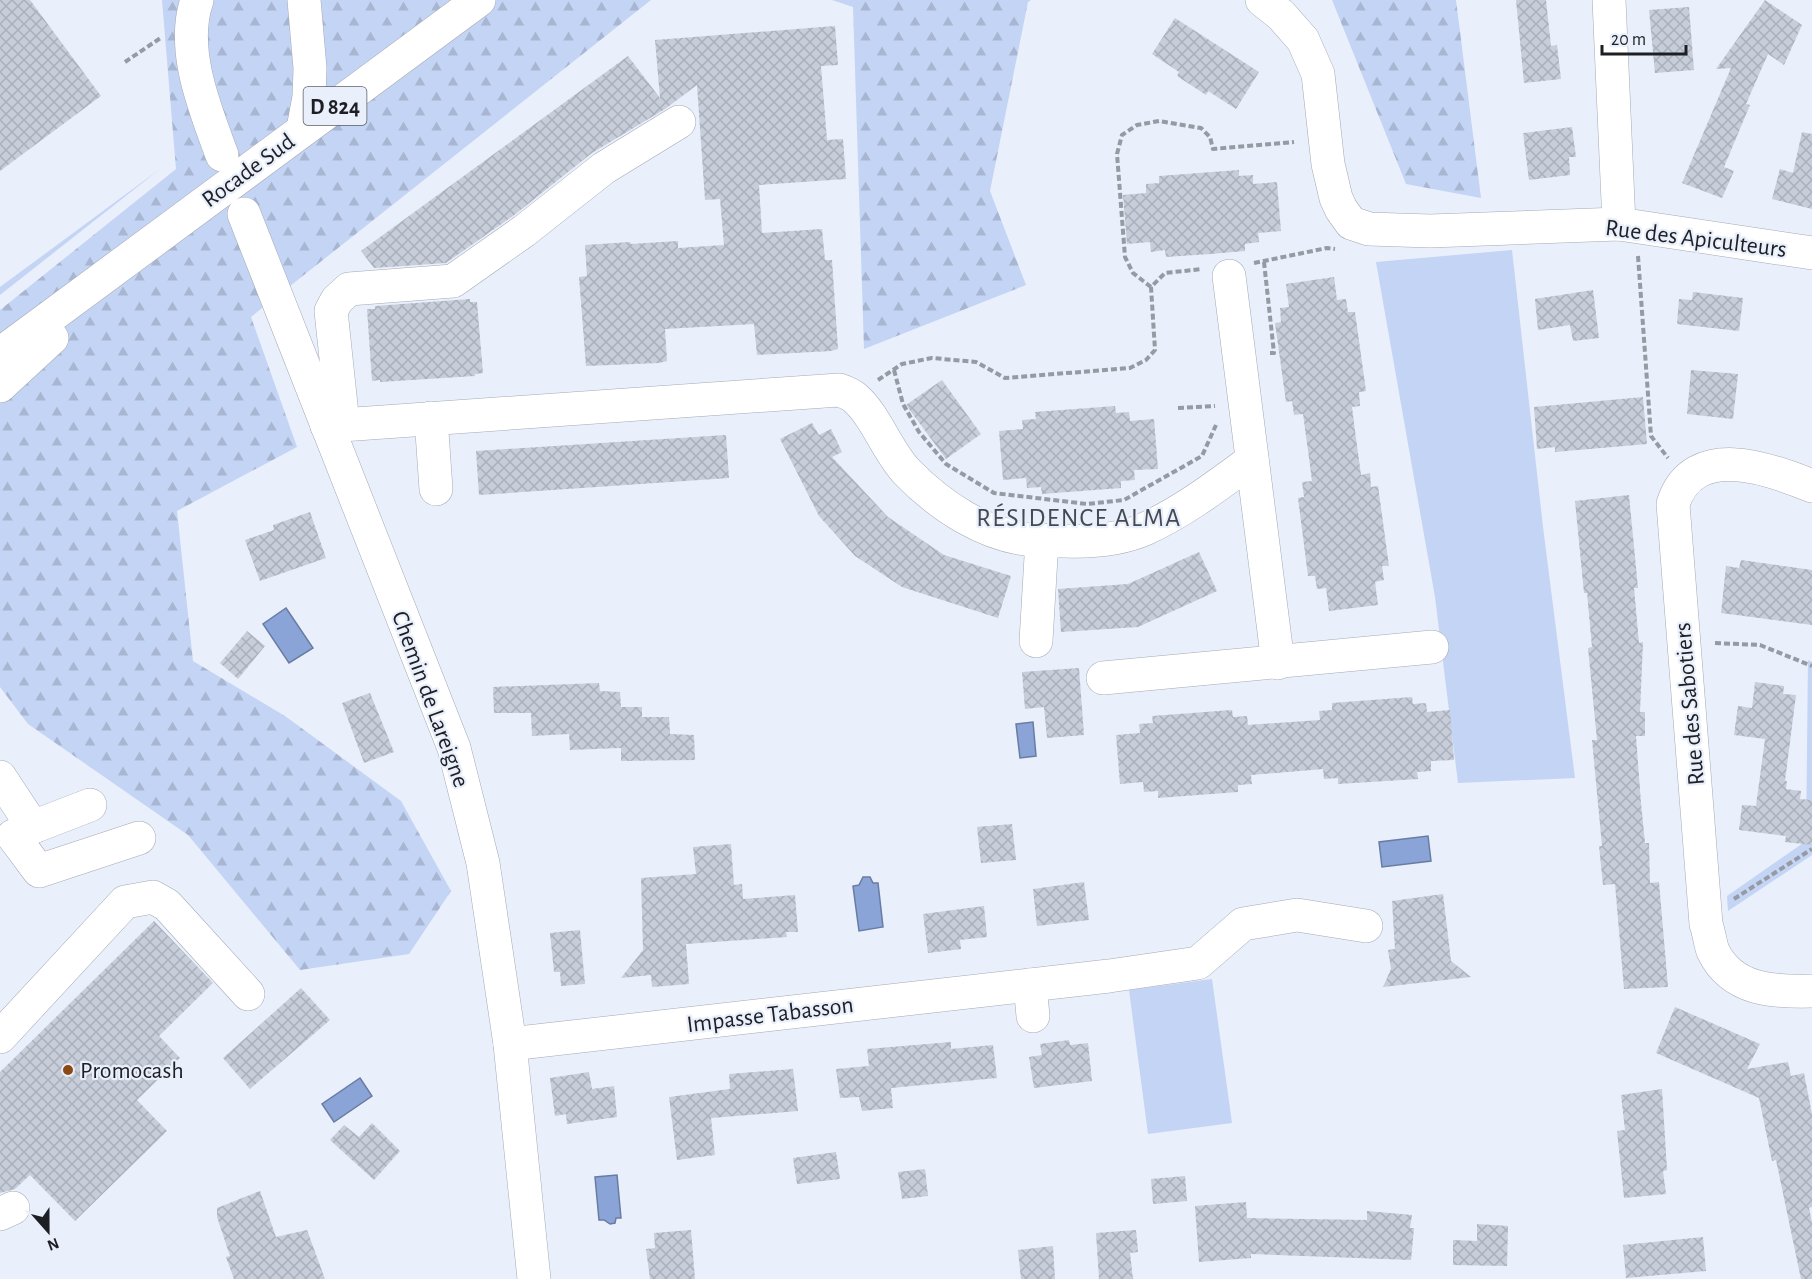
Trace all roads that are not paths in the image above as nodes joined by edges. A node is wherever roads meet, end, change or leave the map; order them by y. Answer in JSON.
{"nodes":[{"id":1,"x":197,"y":0,"type":"edge"},
{"id":2,"x":304,"y":0,"type":"edge"},
{"id":3,"x":479,"y":0,"type":"edge"},
{"id":4,"x":1262,"y":0,"type":"edge"},
{"id":5,"x":1609,"y":0,"type":"edge"},
{"id":6,"x":679,"y":122,"type":"dead end"},
{"id":7,"x":303,"y":129,"type":"junction"},
{"id":8,"x":222,"y":155,"type":"dead end"},
{"id":9,"x":190,"y":212,"type":"junction"},
{"id":10,"x":244,"y":214,"type":"dead end"},
{"id":11,"x":1628,"y":226,"type":"junction"},
{"id":12,"x":1812,"y":254,"type":"edge"},
{"id":13,"x":1227,"y":269,"type":"road end"},
{"id":14,"x":0,"y":354,"type":"edge"},
{"id":15,"x":0,"y":386,"type":"edge"},
{"id":16,"x":431,"y":418,"type":"junction"},
{"id":17,"x":335,"y":425,"type":"junction"},
{"id":18,"x":1252,"y":460,"type":"junction"},
{"id":19,"x":1812,"y":486,"type":"edge"},
{"id":20,"x":436,"y":489,"type":"dead end"},
{"id":21,"x":1042,"y":540,"type":"junction"},
{"id":22,"x":1036,"y":641,"type":"dead end"},
{"id":23,"x":1432,"y":647,"type":"dead end"},
{"id":24,"x":1278,"y":663,"type":"junction"},
{"id":25,"x":1103,"y":678,"type":"dead end"},
{"id":26,"x":0,"y":777,"type":"edge"},
{"id":27,"x":90,"y":805,"type":"dead end"},
{"id":28,"x":33,"y":827,"type":"junction"},
{"id":29,"x":139,"y":837,"type":"dead end"},
{"id":30,"x":1366,"y":926,"type":"dead end"},
{"id":31,"x":1030,"y":985,"type":"junction"},
{"id":32,"x":1812,"y":991,"type":"edge"},
{"id":33,"x":248,"y":994,"type":"dead end"},
{"id":34,"x":1033,"y":1016,"type":"dead end"},
{"id":35,"x":0,"y":1037,"type":"edge"},
{"id":36,"x":510,"y":1044,"type":"junction"},
{"id":37,"x":534,"y":1279,"type":"edge"}],
"edges":[{"from":1,"to":8,"type":"street"},
{"from":2,"to":7,"type":"street"},
{"from":3,"to":7,"type":"street","name":"Rocade Sud","number":"D 824"},
{"from":4,"to":11,"type":"street","name":"Rue des Apiculteurs"},
{"from":5,"to":11,"type":"street"},
{"from":6,"to":17,"type":"street"},
{"from":7,"to":9,"type":"street","name":"Rocade Sud","number":"D 824"},
{"from":9,"to":14,"type":"street","name":"Rocade Sud","number":"D 824"},
{"from":9,"to":15,"type":"street","name":"Rocade Sud","number":"D 824"},
{"from":10,"to":17,"type":"street","name":"Chemin de Lareigne"},
{"from":11,"to":12,"type":"street","name":"Rue des Apiculteurs"},
{"from":13,"to":18,"type":"street"},
{"from":16,"to":17,"type":"street"},
{"from":16,"to":20,"type":"street"},
{"from":16,"to":21,"type":"street"},
{"from":17,"to":36,"type":"street","name":"Chemin de Lareigne"},
{"from":18,"to":21,"type":"street"},
{"from":18,"to":24,"type":"street"},
{"from":19,"to":32,"type":"street","name":"Rue des Sabotiers"},
{"from":21,"to":22,"type":"street"},
{"from":23,"to":24,"type":"street"},
{"from":24,"to":25,"type":"street"},
{"from":26,"to":28,"type":"street"},
{"from":27,"to":28,"type":"street"},
{"from":28,"to":29,"type":"street"},
{"from":30,"to":31,"type":"street","name":"Impasse Tabasson"},
{"from":31,"to":34,"type":"street"},
{"from":31,"to":36,"type":"street","name":"Impasse Tabasson"},
{"from":33,"to":35,"type":"street"},
{"from":36,"to":37,"type":"street","name":"Chemin de Lareigne"}]}
